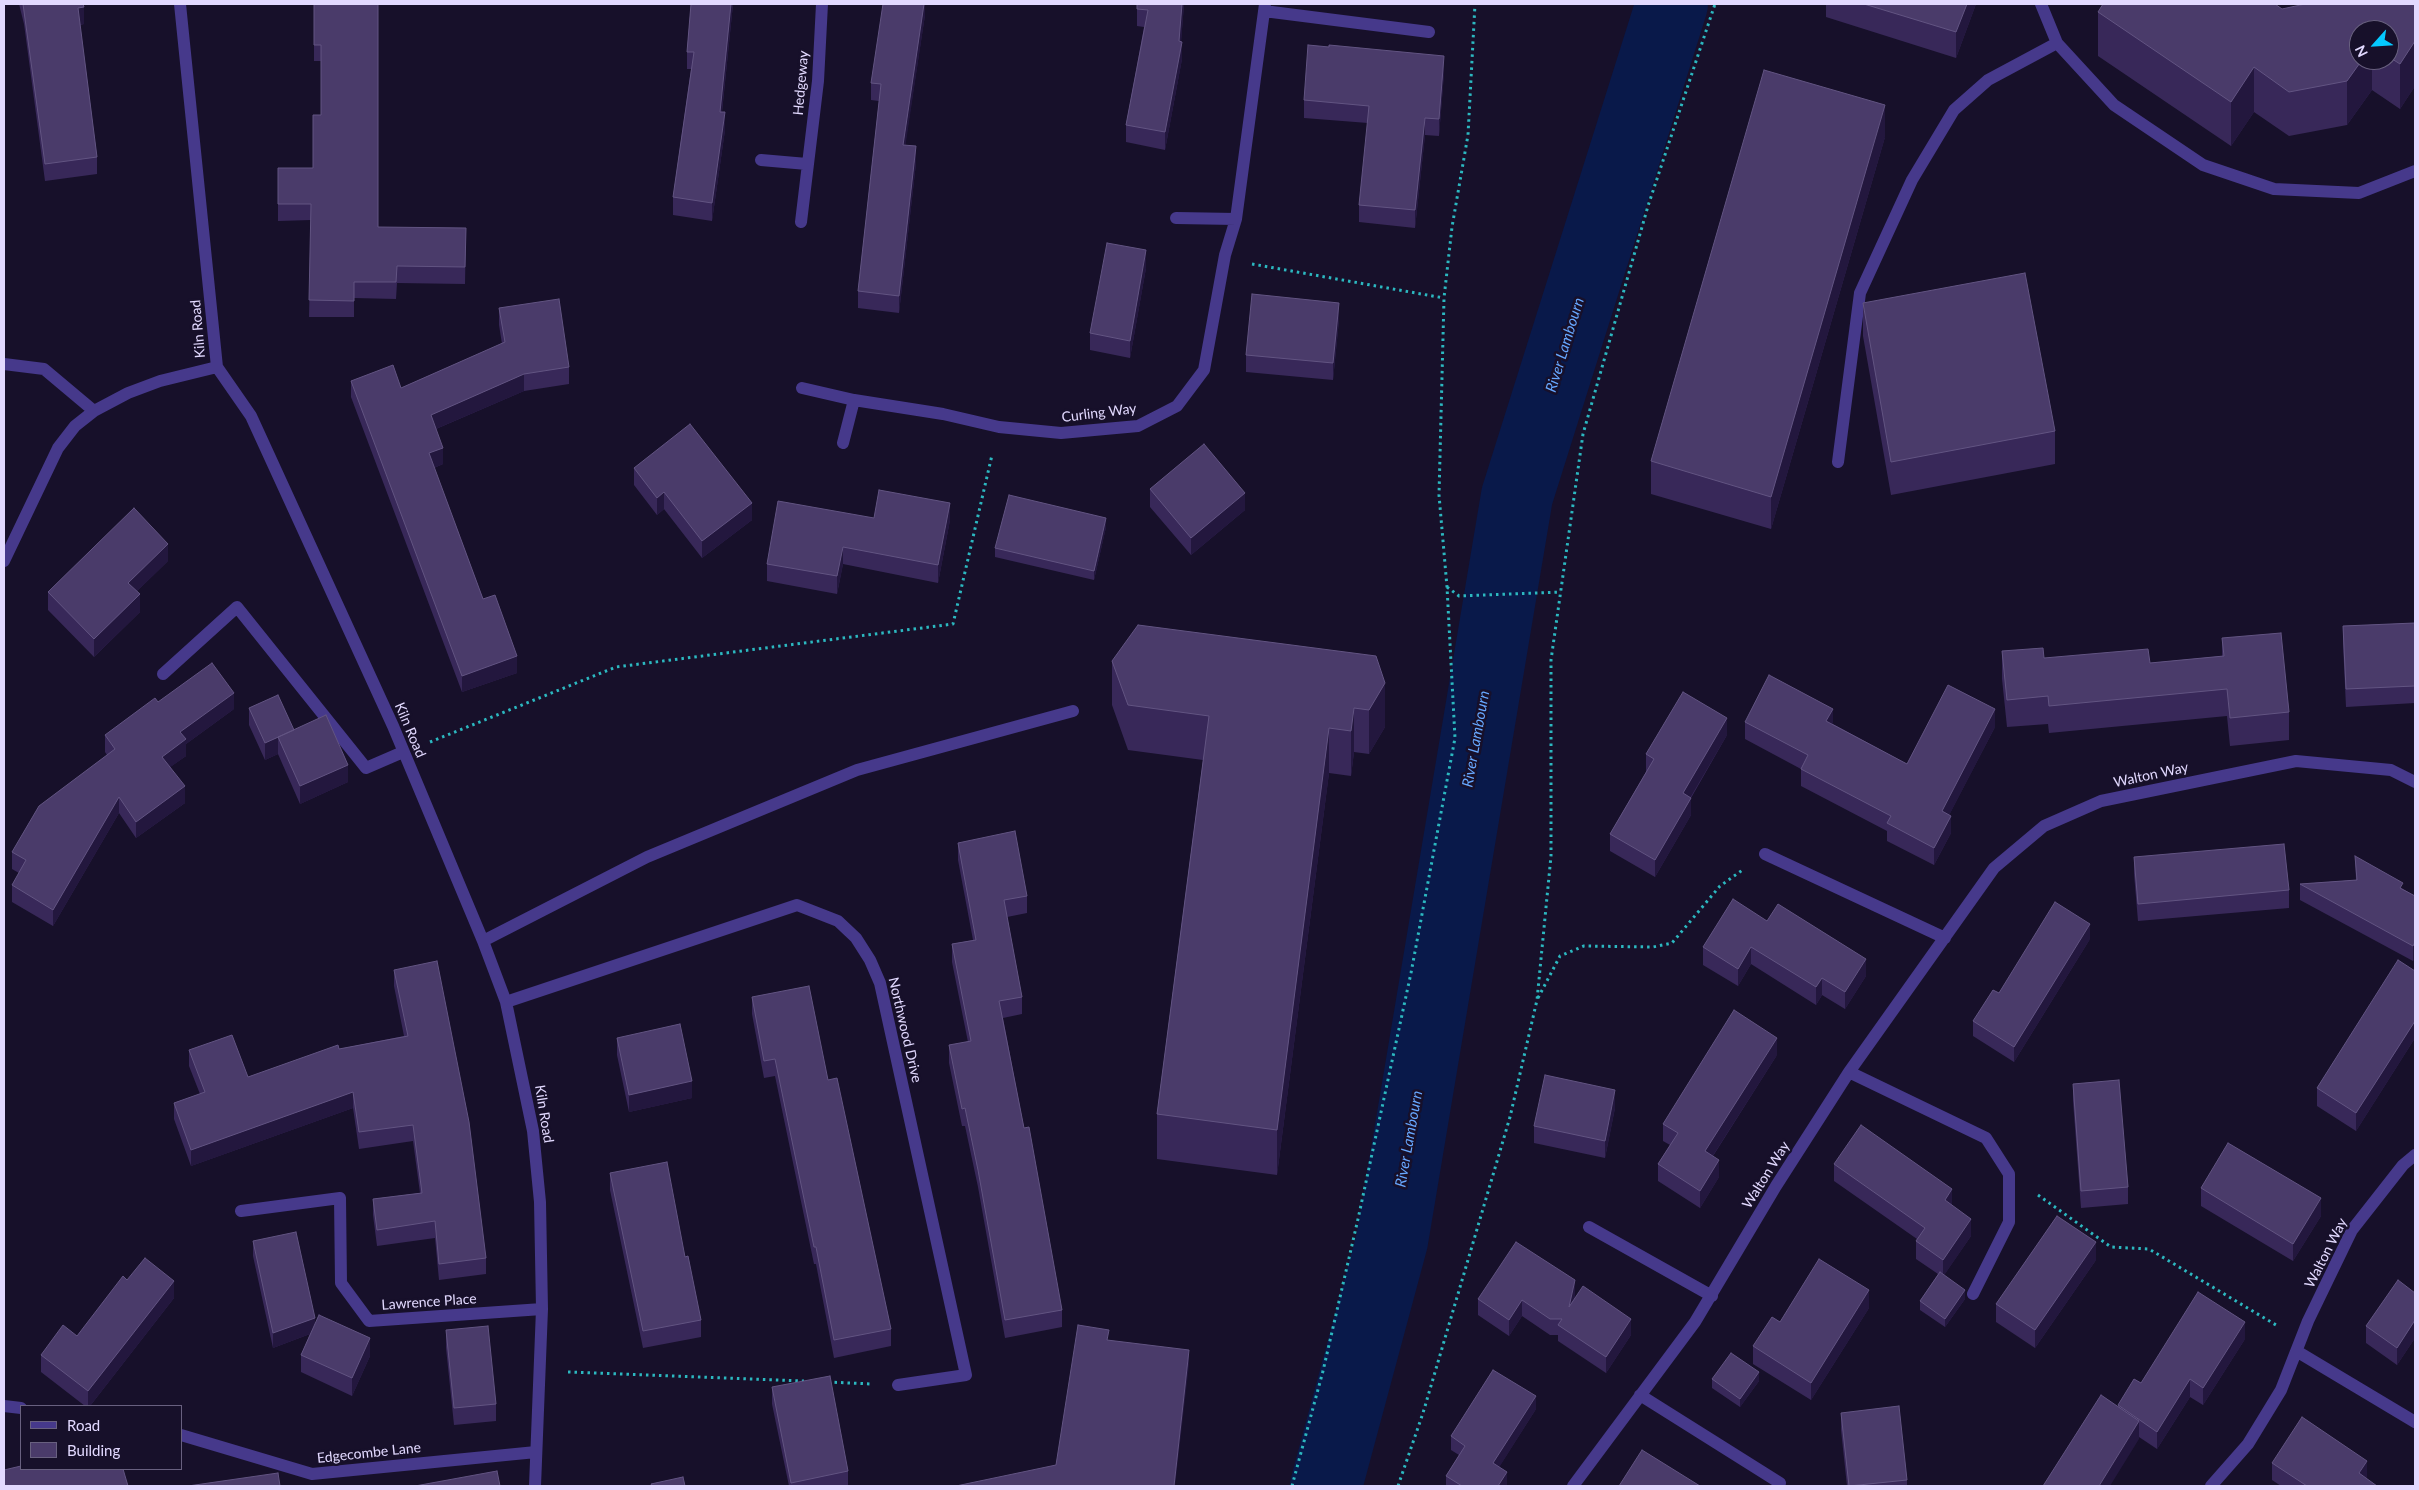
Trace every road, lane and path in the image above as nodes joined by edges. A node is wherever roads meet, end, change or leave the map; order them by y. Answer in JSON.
{"nodes":[{"id":1,"x":180,"y":4,"type":"edge"},
{"id":2,"x":822,"y":4,"type":"edge"},
{"id":3,"x":1475,"y":4,"type":"edge"},
{"id":4,"x":1715,"y":4,"type":"edge"},
{"id":5,"x":2041,"y":4,"type":"edge"},
{"id":6,"x":1264,"y":8,"type":"edge"},
{"id":7,"x":1428,"y":32,"type":"dead end"},
{"id":8,"x":2057,"y":43,"type":"junction"},
{"id":9,"x":761,"y":160,"type":"dead end"},
{"id":10,"x":807,"y":164,"type":"junction"},
{"id":11,"x":2415,"y":171,"type":"edge"},
{"id":12,"x":1176,"y":218,"type":"dead end"},
{"id":13,"x":1236,"y":219,"type":"junction"},
{"id":14,"x":801,"y":222,"type":"dead end"},
{"id":15,"x":1225,"y":255,"type":"junction"},
{"id":16,"x":1444,"y":298,"type":"junction"},
{"id":17,"x":4,"y":364,"type":"edge"},
{"id":18,"x":217,"y":367,"type":"junction"},
{"id":19,"x":802,"y":388,"type":"dead end"},
{"id":20,"x":854,"y":400,"type":"junction"},
{"id":21,"x":94,"y":411,"type":"junction"},
{"id":22,"x":998,"y":427,"type":"junction"},
{"id":23,"x":843,"y":443,"type":"dead end"},
{"id":24,"x":1838,"y":462,"type":"dead end"},
{"id":25,"x":4,"y":562,"type":"edge"},
{"id":26,"x":1448,"y":587,"type":"junction"},
{"id":27,"x":1560,"y":592,"type":"junction"},
{"id":28,"x":163,"y":674,"type":"dead end"},
{"id":29,"x":1073,"y":711,"type":"dead end"},
{"id":30,"x":403,"y":752,"type":"junction"},
{"id":31,"x":2415,"y":782,"type":"edge"},
{"id":32,"x":1765,"y":854,"type":"joint"},
{"id":33,"x":1945,"y":938,"type":"junction"},
{"id":34,"x":483,"y":941,"type":"junction"},
{"id":35,"x":1537,"y":1000,"type":"junction"},
{"id":36,"x":506,"y":1002,"type":"junction"},
{"id":37,"x":1849,"y":1072,"type":"junction"},
{"id":38,"x":2415,"y":1155,"type":"edge"},
{"id":39,"x":2009,"y":1174,"type":"junction"},
{"id":40,"x":240,"y":1211,"type":"dead end"},
{"id":41,"x":1589,"y":1228,"type":"dead end"},
{"id":42,"x":1973,"y":1294,"type":"dead end"},
{"id":43,"x":1712,"y":1296,"type":"junction"},
{"id":44,"x":542,"y":1309,"type":"junction"},
{"id":45,"x":2300,"y":1347,"type":"junction"},
{"id":46,"x":540,"y":1371,"type":"junction"},
{"id":47,"x":808,"y":1381,"type":"edge"},
{"id":48,"x":818,"y":1382,"type":"edge"},
{"id":49,"x":898,"y":1385,"type":"joint"},
{"id":50,"x":1640,"y":1395,"type":"junction"},
{"id":51,"x":4,"y":1406,"type":"edge"},
{"id":52,"x":20,"y":1408,"type":"edge"},
{"id":53,"x":2415,"y":1422,"type":"edge"},
{"id":54,"x":182,"y":1434,"type":"edge"},
{"id":55,"x":536,"y":1452,"type":"junction"},
{"id":56,"x":1399,"y":1481,"type":"junction"},
{"id":57,"x":1780,"y":1483,"type":"dead end"},
{"id":58,"x":535,"y":1486,"type":"edge"},
{"id":59,"x":1292,"y":1486,"type":"edge"},
{"id":60,"x":1398,"y":1486,"type":"edge"},
{"id":61,"x":1402,"y":1486,"type":"edge"},
{"id":62,"x":1573,"y":1486,"type":"edge"},
{"id":63,"x":2211,"y":1486,"type":"edge"}],
"edges":[{"from":1,"to":18,"type":"street","name":"Kiln Road"},
{"from":2,"to":10,"type":"street","name":"Hedgeway"},
{"from":3,"to":16,"type":"path"},
{"from":4,"to":27,"type":"path"},
{"from":5,"to":8,"type":"street"},
{"from":6,"to":7,"type":"street"},
{"from":6,"to":13,"type":"street","name":"Curling Way"},
{"from":8,"to":11,"type":"street"},
{"from":8,"to":24,"type":"street"},
{"from":9,"to":10,"type":"street"},
{"from":10,"to":14,"type":"street","name":"Hedgeway"},
{"from":12,"to":13,"type":"street"},
{"from":13,"to":15,"type":"street","name":"Curling Way"},
{"from":15,"to":16,"type":"path"},
{"from":15,"to":22,"type":"street","name":"Curling Way"},
{"from":16,"to":26,"type":"path"},
{"from":17,"to":21,"type":"street"},
{"from":18,"to":21,"type":"street"},
{"from":18,"to":30,"type":"street","name":"Kiln Road"},
{"from":19,"to":20,"type":"street","name":"Curling Way"},
{"from":20,"to":22,"type":"street","name":"Curling Way"},
{"from":20,"to":23,"type":"street"},
{"from":21,"to":25,"type":"street"},
{"from":22,"to":30,"type":"path"},
{"from":26,"to":27,"type":"path"},
{"from":26,"to":59,"type":"path"},
{"from":27,"to":35,"type":"path"},
{"from":28,"to":30,"type":"street"},
{"from":29,"to":34,"type":"street"},
{"from":30,"to":34,"type":"street","name":"Kiln Road"},
{"from":31,"to":33,"type":"street","name":"Walton Way"},
{"from":32,"to":33,"type":"street"},
{"from":32,"to":35,"type":"path"},
{"from":33,"to":37,"type":"street","name":"Walton Way"},
{"from":34,"to":36,"type":"street","name":"Kiln Road"},
{"from":35,"to":56,"type":"path"},
{"from":36,"to":44,"type":"street","name":"Kiln Road"},
{"from":36,"to":49,"type":"street","name":"Northwood Drive"},
{"from":37,"to":39,"type":"street"},
{"from":37,"to":43,"type":"street","name":"Walton Way"},
{"from":38,"to":45,"type":"street","name":"Walton Way"},
{"from":39,"to":42,"type":"street"},
{"from":39,"to":45,"type":"path"},
{"from":40,"to":44,"type":"street","name":"Lawrence Place"},
{"from":41,"to":43,"type":"street"},
{"from":43,"to":50,"type":"street","name":"Walton Way"},
{"from":44,"to":46,"type":"street","name":"Kiln Road"},
{"from":45,"to":53,"type":"street"},
{"from":45,"to":63,"type":"street","name":"Walton Way"},
{"from":46,"to":47,"type":"path"},
{"from":46,"to":55,"type":"street","name":"Kiln Road"},
{"from":48,"to":49,"type":"path"},
{"from":50,"to":57,"type":"street"},
{"from":50,"to":62,"type":"street","name":"Walton Way"},
{"from":51,"to":52,"type":"street"},
{"from":54,"to":55,"type":"street","name":"Edgecombe Lane"},
{"from":55,"to":58,"type":"street","name":"Kiln Road"},
{"from":56,"to":60,"type":"path"},
{"from":56,"to":61,"type":"path"}]}
